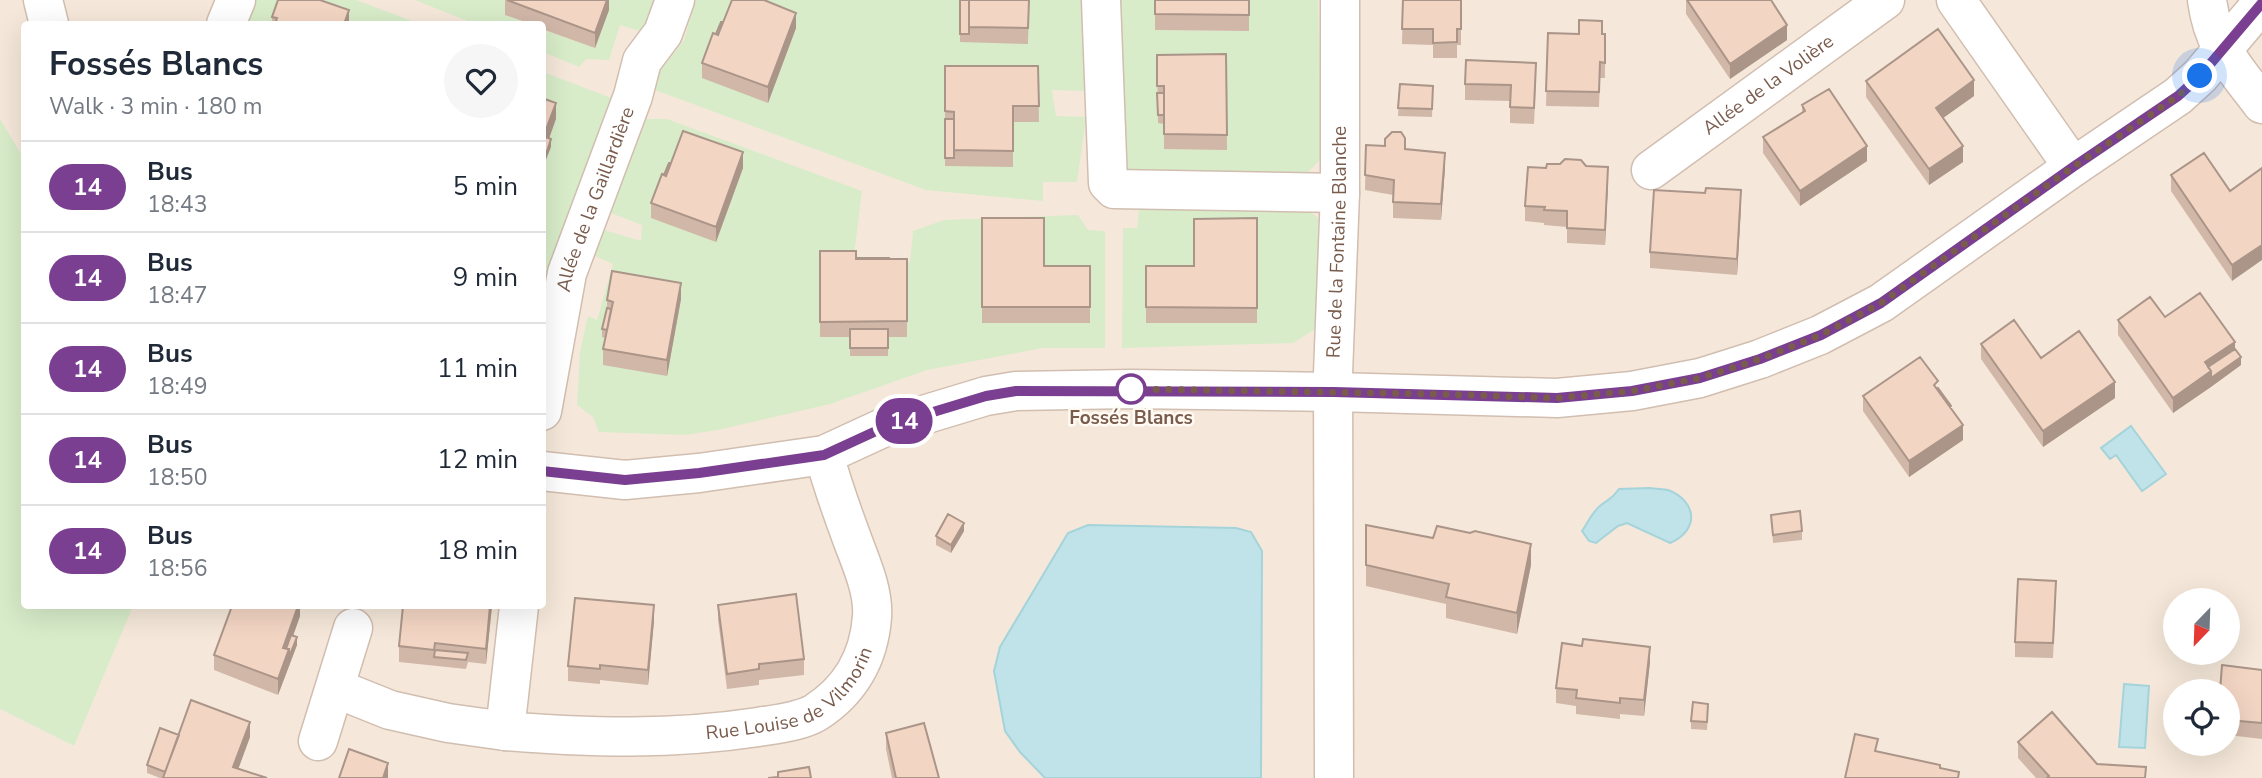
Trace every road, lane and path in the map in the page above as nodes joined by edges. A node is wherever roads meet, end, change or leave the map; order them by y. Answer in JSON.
{"nodes":[{"id":1,"x":43,"y":0,"type":"edge"},
{"id":2,"x":236,"y":0,"type":"edge"},
{"id":3,"x":676,"y":0,"type":"edge"},
{"id":4,"x":1101,"y":0,"type":"edge"},
{"id":5,"x":1340,"y":0,"type":"edge"},
{"id":6,"x":1885,"y":0,"type":"edge"},
{"id":7,"x":1956,"y":0,"type":"edge"},
{"id":8,"x":2207,"y":0,"type":"edge"},
{"id":9,"x":2262,"y":3,"type":"edge"},
{"id":10,"x":48,"y":21,"type":"edge"},
{"id":11,"x":227,"y":21,"type":"edge"},
{"id":12,"x":2221,"y":51,"type":"junction"},
{"id":13,"x":2262,"y":104,"type":"edge"},
{"id":14,"x":2073,"y":167,"type":"junction"},
{"id":15,"x":1651,"y":170,"type":"dead end"},
{"id":16,"x":1340,"y":193,"type":"junction"},
{"id":17,"x":546,"y":389,"type":"edge"},
{"id":18,"x":1334,"y":392,"type":"junction"},
{"id":19,"x":824,"y":455,"type":"junction"},
{"id":20,"x":546,"y":471,"type":"edge"},
{"id":21,"x":519,"y":609,"type":"edge"},
{"id":22,"x":353,"y":628,"type":"dead end"},
{"id":23,"x":335,"y":688,"type":"junction"},
{"id":24,"x":505,"y":731,"type":"junction"},
{"id":25,"x":318,"y":741,"type":"dead end"},
{"id":26,"x":1334,"y":778,"type":"edge"}],
"edges":[{"from":1,"to":10,"type":"street"},
{"from":2,"to":11,"type":"street"},
{"from":3,"to":17,"type":"street","name":"Allée de la Gaillardière"},
{"from":4,"to":16,"type":"street"},
{"from":5,"to":16,"type":"street","name":"Rue de la Fontaine Blanche"},
{"from":6,"to":15,"type":"street","name":"Allée de la Volière"},
{"from":7,"to":14,"type":"street"},
{"from":8,"to":12,"type":"street"},
{"from":9,"to":12,"type":"street"},
{"from":12,"to":13,"type":"street"},
{"from":12,"to":14,"type":"street"},
{"from":14,"to":18,"type":"street"},
{"from":16,"to":18,"type":"street","name":"Rue de la Fontaine Blanche"},
{"from":18,"to":19,"type":"street"},
{"from":18,"to":26,"type":"street","name":"Rue de la Fontaine Blanche"},
{"from":19,"to":20,"type":"street"},
{"from":19,"to":24,"type":"street","name":"Rue Louise de Vilmorin"},
{"from":21,"to":24,"type":"street"},
{"from":22,"to":23,"type":"street"},
{"from":23,"to":24,"type":"street","name":"Rue Louise de Vilmorin"},
{"from":23,"to":25,"type":"street"}]}
